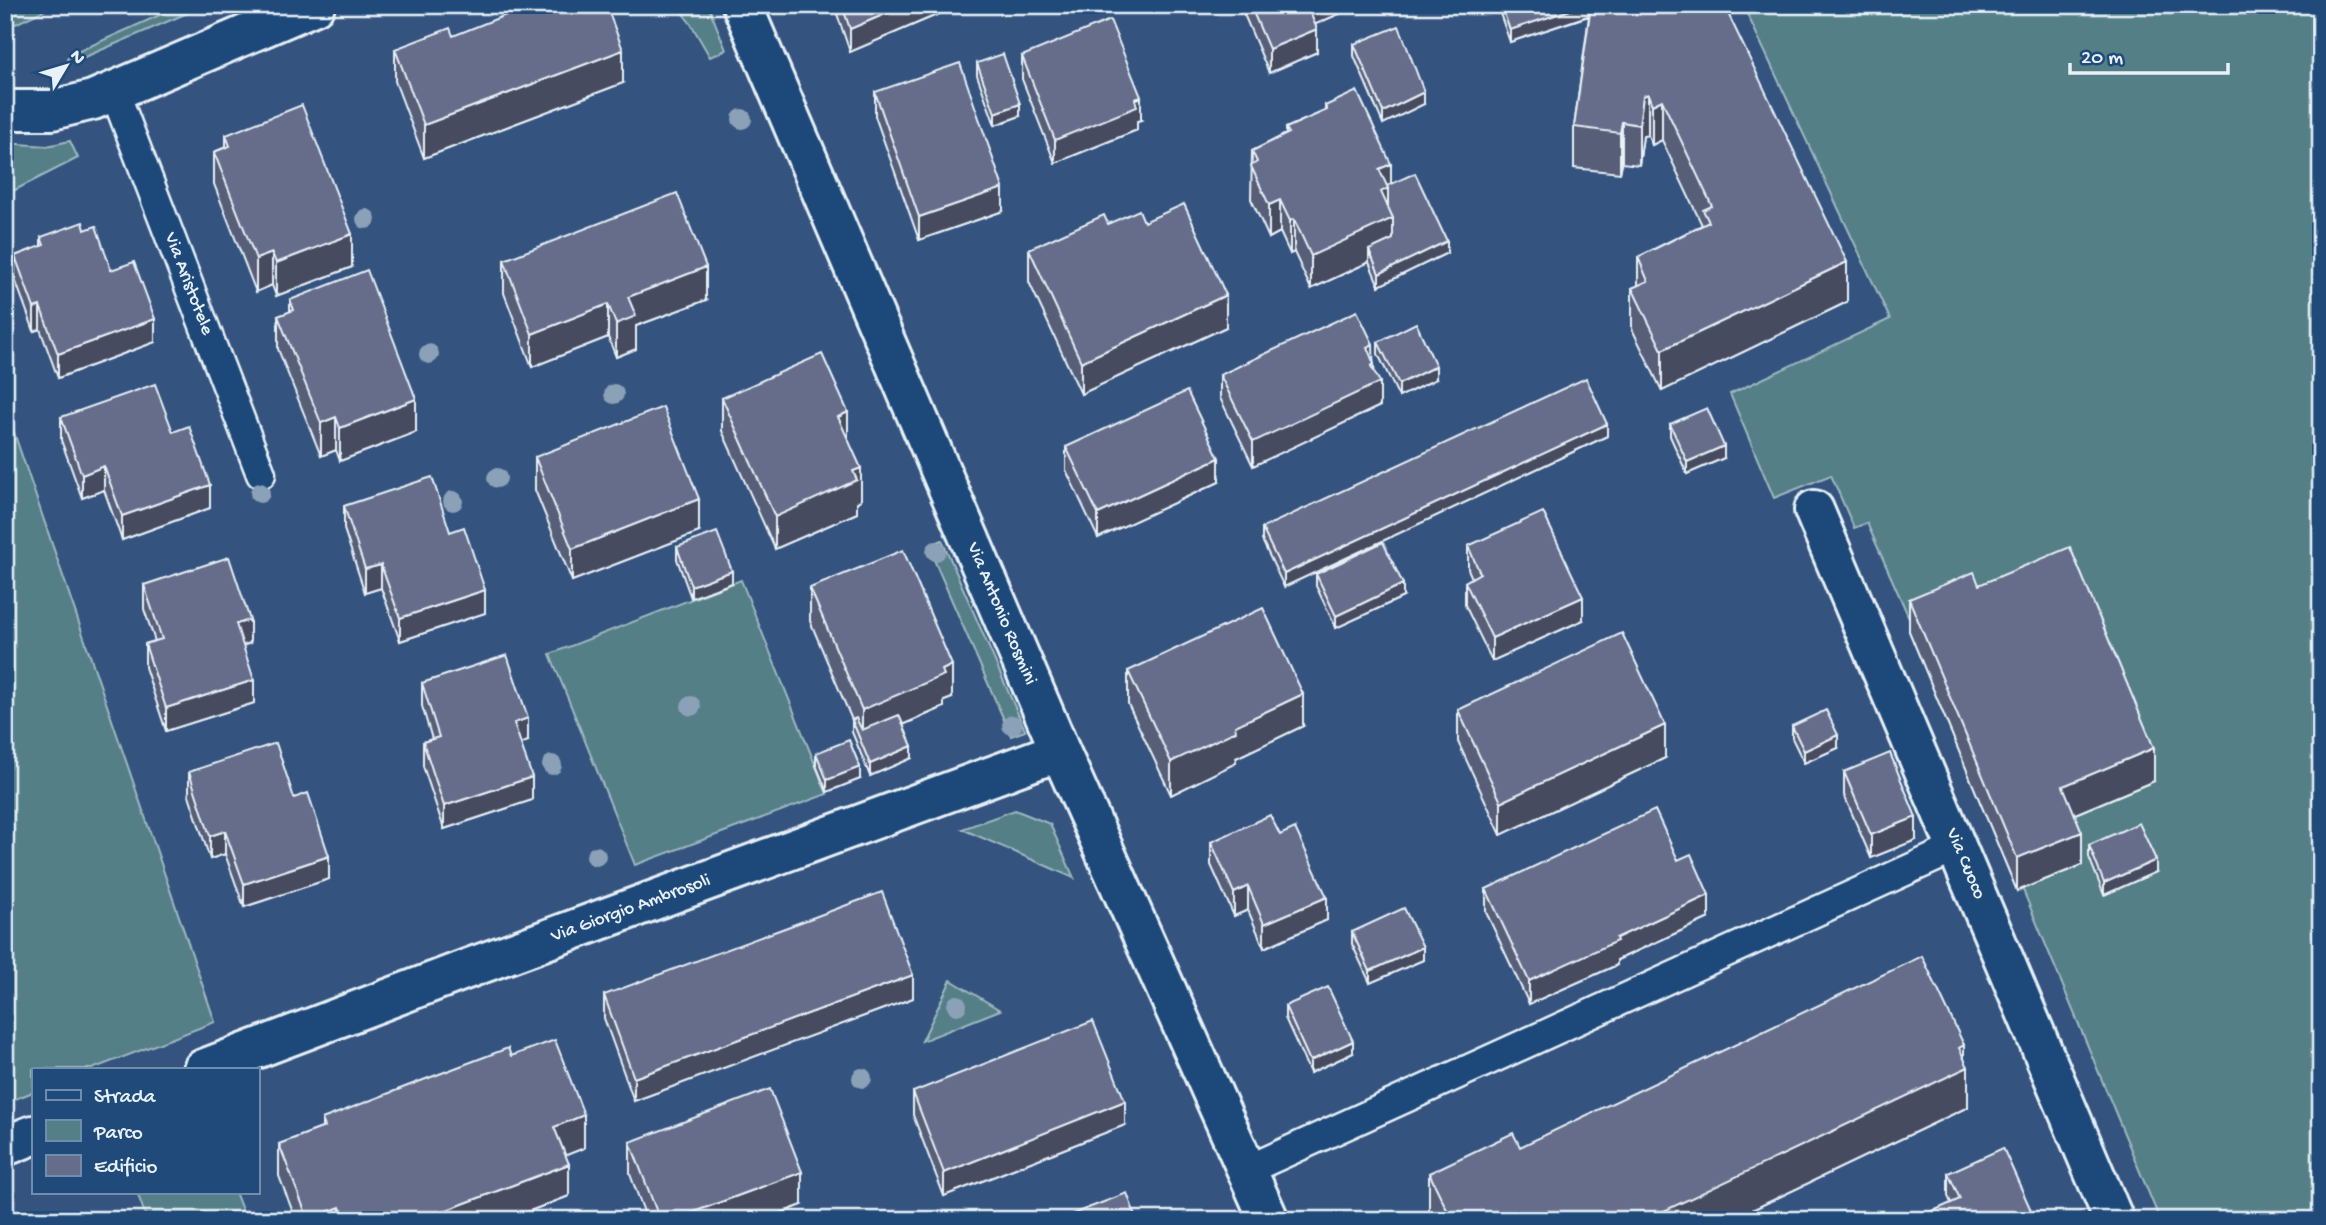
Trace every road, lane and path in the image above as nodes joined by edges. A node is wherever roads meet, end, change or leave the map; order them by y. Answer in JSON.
{"nodes":[{"id":1,"x":315,"y":5,"type":"edge"},
{"id":2,"x":742,"y":5,"type":"edge"},
{"id":3,"x":115,"y":93,"type":"junction"},
{"id":4,"x":5,"y":110,"type":"edge"},
{"id":5,"x":261,"y":474,"type":"dead end"},
{"id":6,"x":1814,"y":510,"type":"dead end"},
{"id":7,"x":1060,"y":751,"type":"junction"},
{"id":8,"x":1958,"y":847,"type":"junction"},
{"id":9,"x":206,"y":1068,"type":"edge"},
{"id":10,"x":32,"y":1135,"type":"edge"},
{"id":11,"x":5,"y":1146,"type":"edge"},
{"id":12,"x":1247,"y":1170,"type":"junction"},
{"id":13,"x":1269,"y":1220,"type":"edge"},
{"id":14,"x":2114,"y":1220,"type":"edge"}],
"edges":[{"from":1,"to":3,"type":"street"},
{"from":2,"to":7,"type":"street","name":"Via Antonio Rosmini"},
{"from":3,"to":4,"type":"street"},
{"from":3,"to":5,"type":"lane","name":"Via Aristotele"},
{"from":6,"to":8,"type":"street","name":"Via Cuoco"},
{"from":7,"to":9,"type":"street","name":"Via Giorgio Ambrosoli"},
{"from":7,"to":12,"type":"street","name":"Via Antonio Rosmini"},
{"from":8,"to":12,"type":"lane"},
{"from":8,"to":14,"type":"street","name":"Via Cuoco"},
{"from":10,"to":11,"type":"street"},
{"from":12,"to":13,"type":"street","name":"Via Antonio Rosmini"}]}
